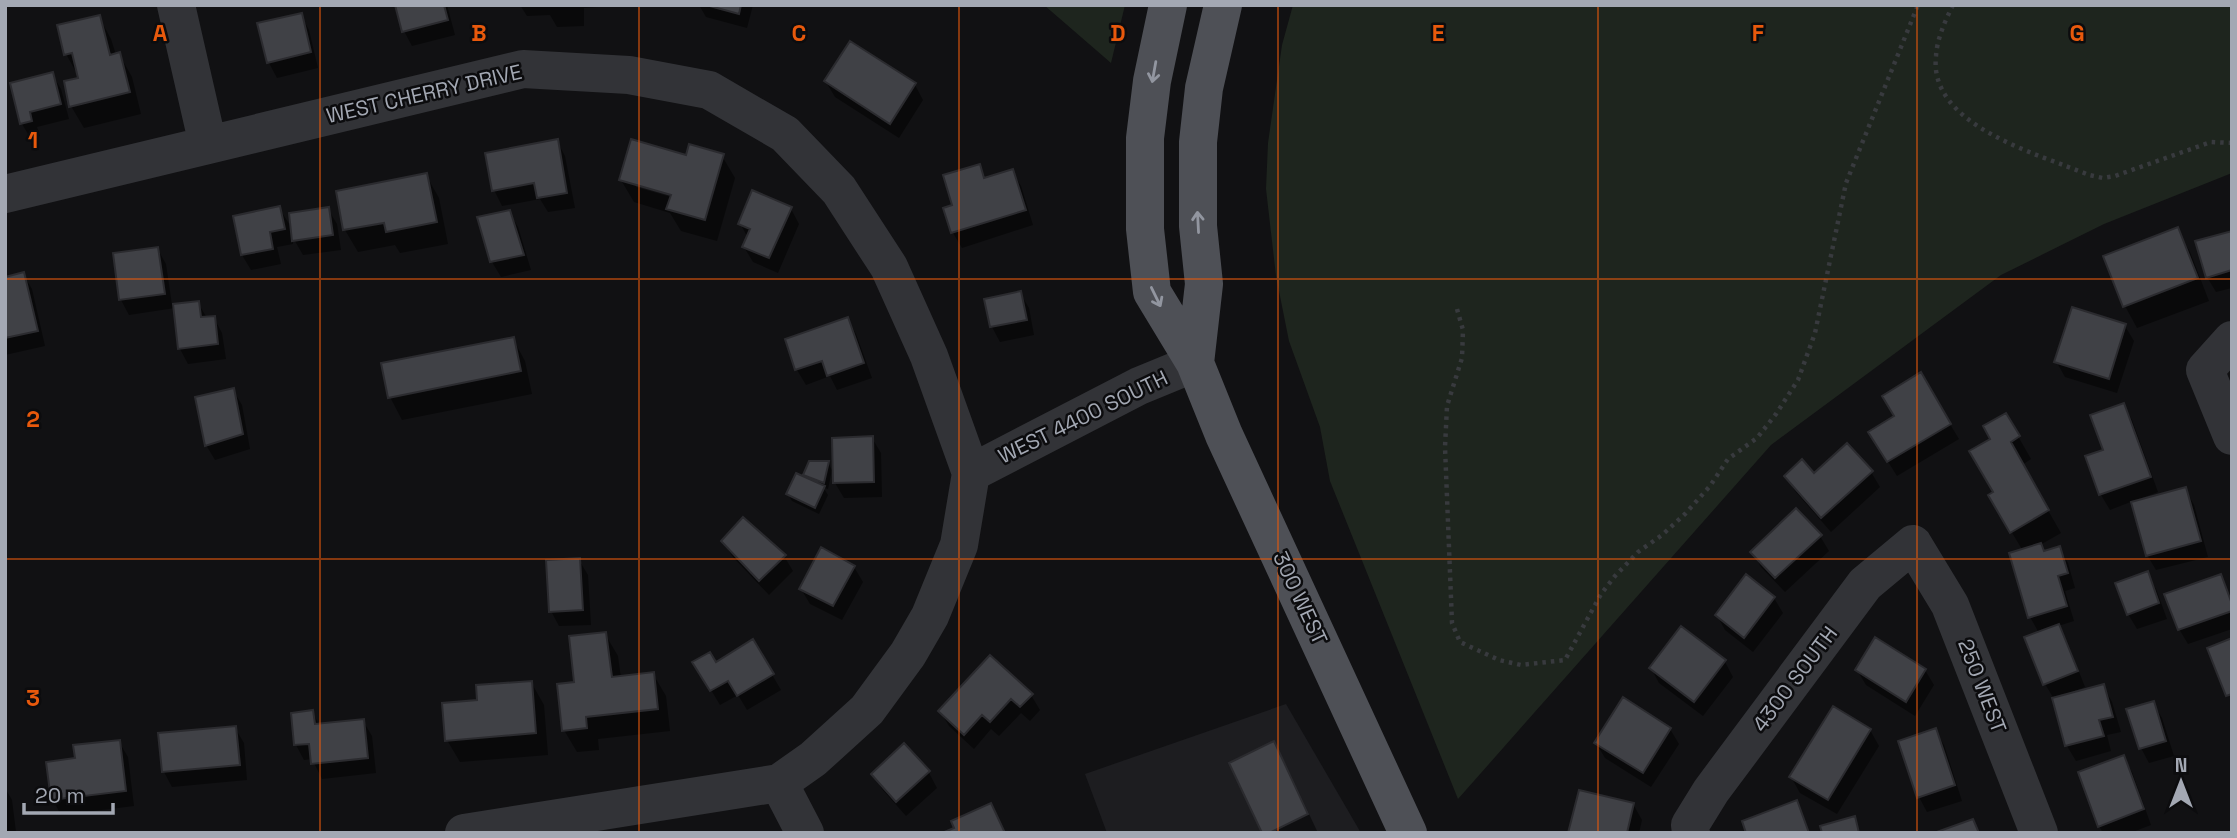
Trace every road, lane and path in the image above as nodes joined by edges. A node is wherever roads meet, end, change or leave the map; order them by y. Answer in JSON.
{"nodes":[{"id":1,"x":176,"y":5,"type":"edge"},
{"id":2,"x":1168,"y":5,"type":"edge"},
{"id":3,"x":1223,"y":5,"type":"edge"},
{"id":4,"x":1918,"y":5,"type":"edge"},
{"id":5,"x":1953,"y":5,"type":"edge"},
{"id":6,"x":2232,"y":143,"type":"edge"},
{"id":7,"x":208,"y":145,"type":"junction"},
{"id":8,"x":5,"y":194,"type":"edge"},
{"id":9,"x":1457,"y":309,"type":"dead end"},
{"id":10,"x":2232,"y":340,"type":"edge"},
{"id":11,"x":1195,"y":363,"type":"junction"},
{"id":12,"x":2232,"y":436,"type":"edge"},
{"id":13,"x":971,"y":473,"type":"junction"},
{"id":14,"x":1913,"y":544,"type":"joint"},
{"id":15,"x":779,"y":783,"type":"junction"},
{"id":16,"x":1690,"y":829,"type":"edge"},
{"id":17,"x":464,"y":833,"type":"edge"},
{"id":18,"x":805,"y":833,"type":"edge"},
{"id":19,"x":1408,"y":833,"type":"edge"},
{"id":20,"x":2039,"y":833,"type":"edge"}],
"edges":[{"from":1,"to":7,"type":"street"},
{"from":2,"to":11,"type":"main road","name":"300 WEST","one_way":true},
{"from":11,"to":3,"type":"main road","name":"300 WEST","one_way":true},
{"from":4,"to":9,"type":"path"},
{"from":5,"to":6,"type":"path"},
{"from":7,"to":8,"type":"street","name":"WEST CHERRY DRIVE"},
{"from":7,"to":13,"type":"street","name":"WEST CHERRY DRIVE"},
{"from":10,"to":12,"type":"street"},
{"from":11,"to":13,"type":"street","name":"WEST 4400 SOUTH"},
{"from":11,"to":19,"type":"main road","name":"300 WEST"},
{"from":13,"to":15,"type":"street"},
{"from":14,"to":16,"type":"street","name":"4300 SOUTH"},
{"from":14,"to":20,"type":"street","name":"250 WEST"},
{"from":15,"to":17,"type":"street"},
{"from":15,"to":18,"type":"street"}]}
